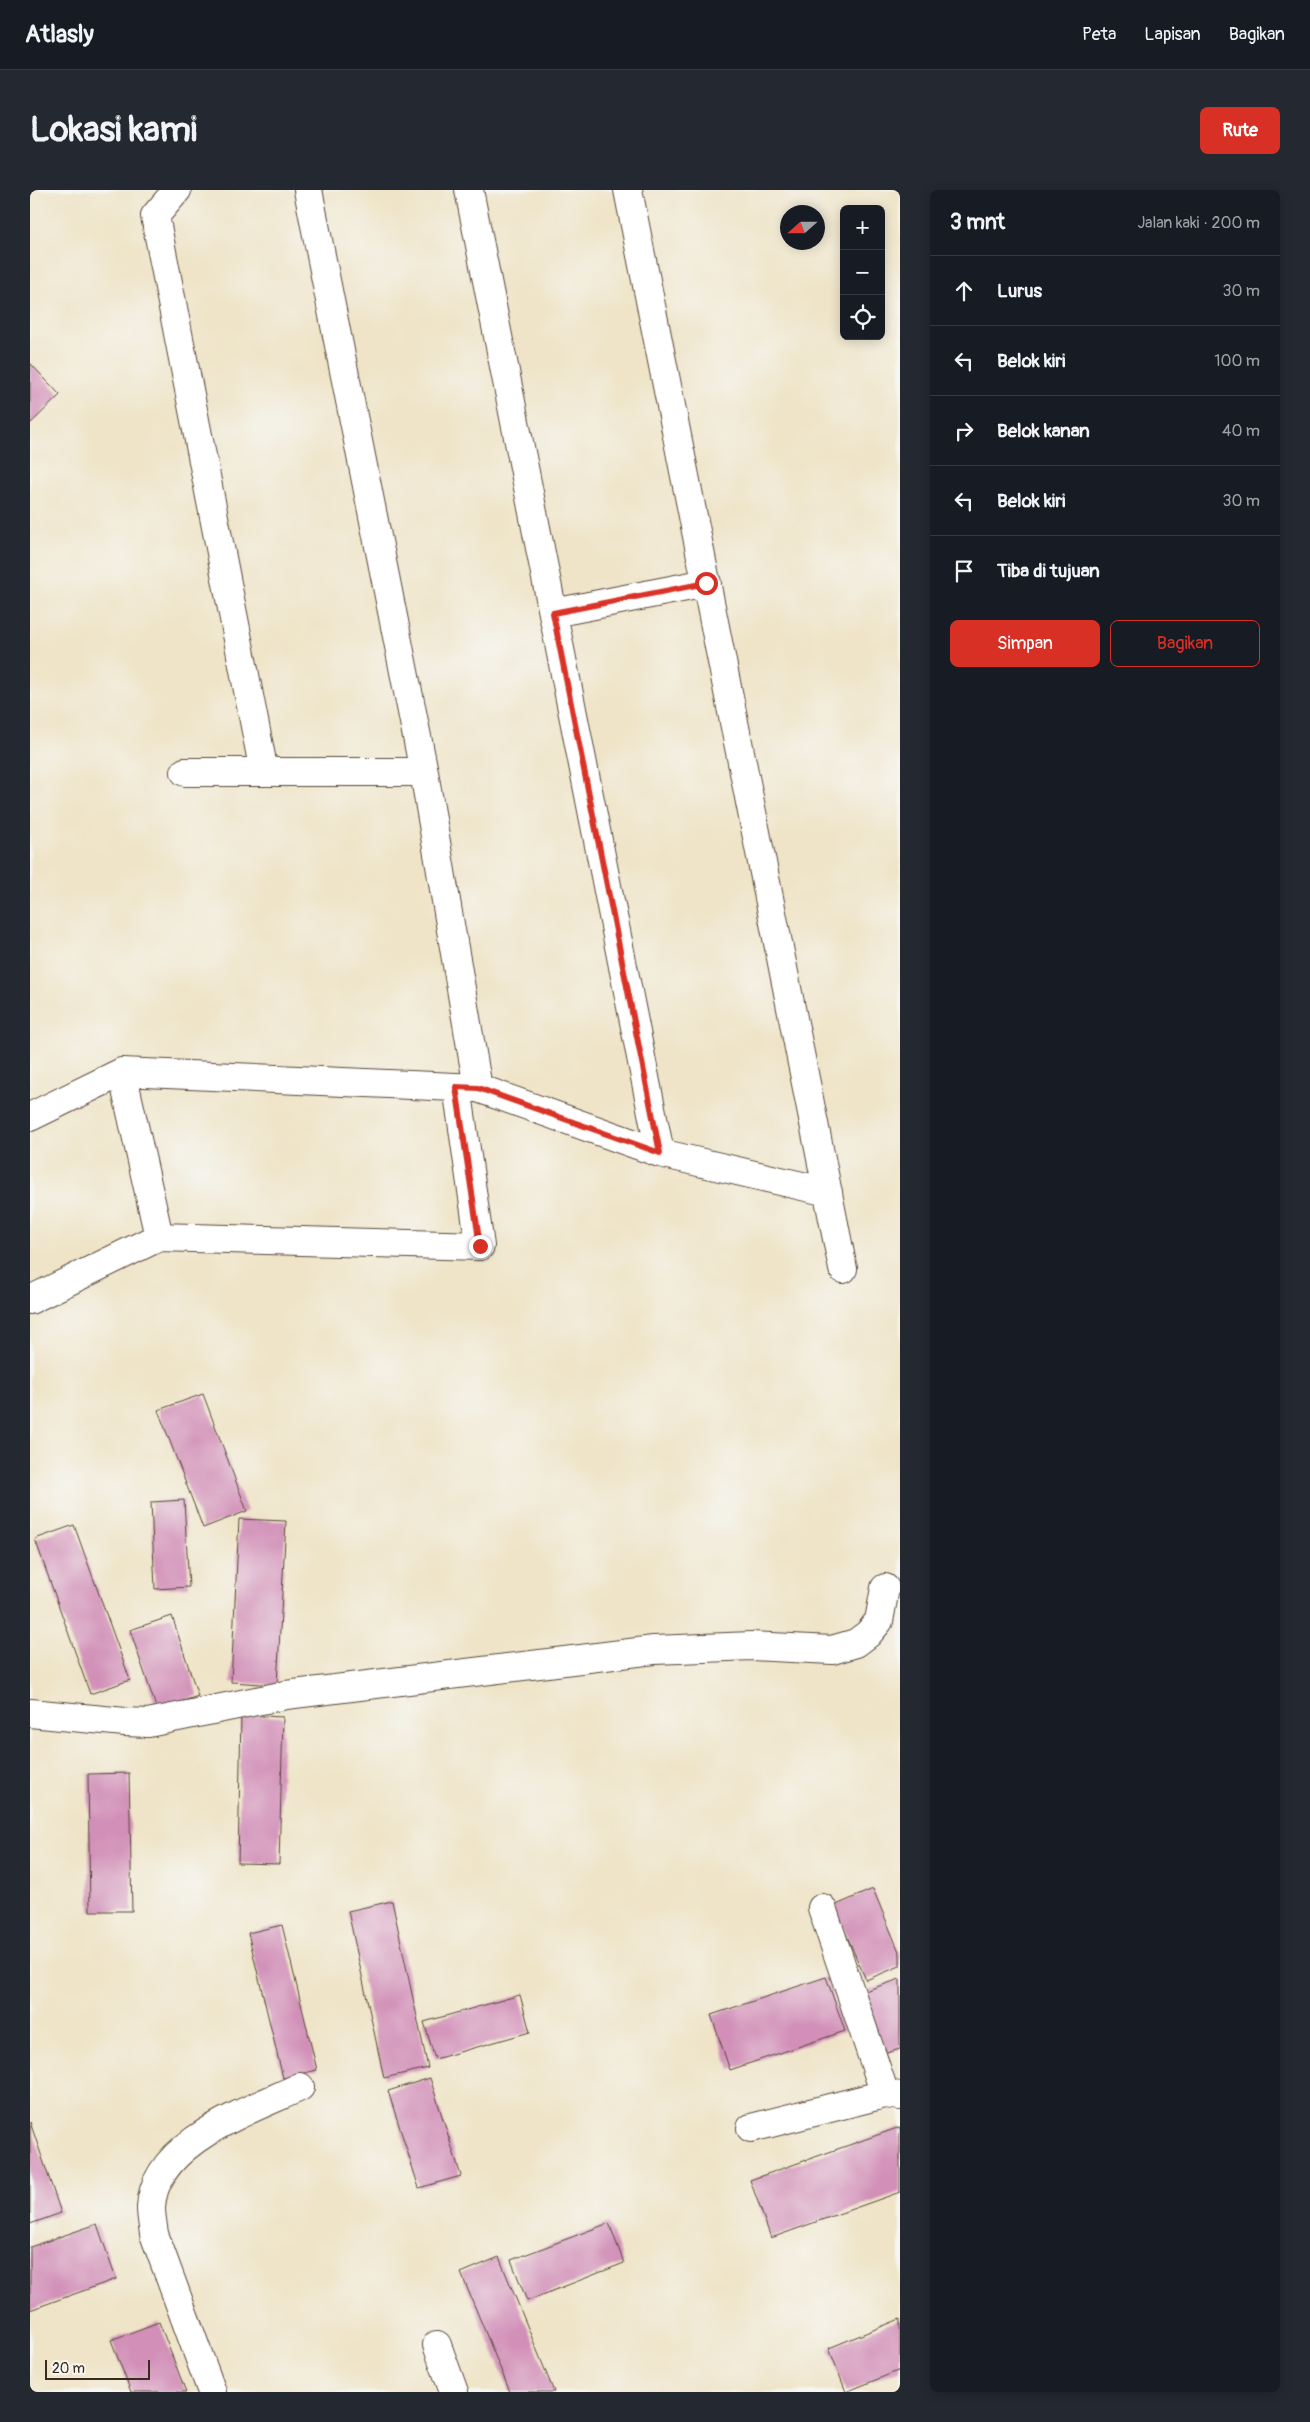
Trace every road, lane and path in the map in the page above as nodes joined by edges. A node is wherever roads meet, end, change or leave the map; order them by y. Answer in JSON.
{"nodes":[{"id":1,"x":177,"y":190,"type":"edge"},
{"id":2,"x":308,"y":190,"type":"edge"},
{"id":3,"x":469,"y":190,"type":"edge"},
{"id":4,"x":628,"y":190,"type":"edge"},
{"id":5,"x":706,"y":583,"type":"junction"},
{"id":6,"x":553,"y":613,"type":"junction"},
{"id":7,"x":185,"y":772,"type":"dead end"},
{"id":8,"x":264,"y":772,"type":"junction"},
{"id":9,"x":424,"y":772,"type":"junction"},
{"id":10,"x":122,"y":1072,"type":"junction"},
{"id":11,"x":467,"y":1087,"type":"junction"},
{"id":12,"x":30,"y":1117,"type":"edge"},
{"id":13,"x":660,"y":1153,"type":"junction"},
{"id":14,"x":828,"y":1192,"type":"junction"},
{"id":15,"x":159,"y":1237,"type":"junction"},
{"id":16,"x":843,"y":1269,"type":"dead end"},
{"id":17,"x":30,"y":1300,"type":"edge"},
{"id":18,"x":885,"y":1588,"type":"dead end"},
{"id":19,"x":30,"y":1713,"type":"edge"},
{"id":20,"x":822,"y":1908,"type":"dead end"},
{"id":21,"x":300,"y":2087,"type":"dead end"},
{"id":22,"x":892,"y":2095,"type":"edge"},
{"id":23,"x":751,"y":2128,"type":"dead end"},
{"id":24,"x":437,"y":2345,"type":"dead end"},
{"id":25,"x":212,"y":2392,"type":"edge"},
{"id":26,"x":454,"y":2392,"type":"edge"}],
"edges":[{"from":1,"to":8,"type":"street"},
{"from":2,"to":9,"type":"street"},
{"from":3,"to":6,"type":"street"},
{"from":4,"to":5,"type":"street"},
{"from":5,"to":6,"type":"street"},
{"from":5,"to":14,"type":"street"},
{"from":6,"to":13,"type":"street"},
{"from":7,"to":8,"type":"street"},
{"from":8,"to":9,"type":"street"},
{"from":9,"to":11,"type":"street"},
{"from":10,"to":11,"type":"street"},
{"from":10,"to":12,"type":"street"},
{"from":10,"to":15,"type":"street"},
{"from":11,"to":13,"type":"street"},
{"from":11,"to":15,"type":"street"},
{"from":13,"to":14,"type":"street"},
{"from":14,"to":16,"type":"street"},
{"from":15,"to":17,"type":"street"},
{"from":18,"to":19,"type":"street"},
{"from":20,"to":22,"type":"street"},
{"from":21,"to":25,"type":"street"},
{"from":22,"to":23,"type":"street"},
{"from":24,"to":26,"type":"street"}]}
